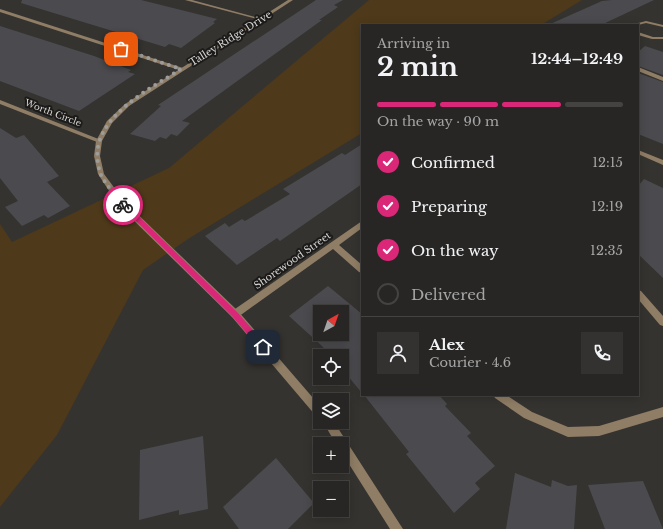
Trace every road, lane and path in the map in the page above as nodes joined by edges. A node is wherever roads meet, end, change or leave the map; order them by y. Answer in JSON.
{"nodes":[{"id":1,"x":188,"y":0,"type":"edge"},
{"id":2,"x":290,"y":0,"type":"edge"},
{"id":3,"x":0,"y":10,"type":"edge"},
{"id":4,"x":261,"y":19,"type":"junction"},
{"id":5,"x":637,"y":24,"type":"edge"},
{"id":6,"x":663,"y":26,"type":"edge"},
{"id":7,"x":639,"y":34,"type":"edge"},
{"id":8,"x":663,"y":38,"type":"edge"},
{"id":9,"x":181,"y":69,"type":"junction"},
{"id":10,"x":639,"y":69,"type":"edge"},
{"id":11,"x":663,"y":78,"type":"edge"},
{"id":12,"x":0,"y":102,"type":"edge"},
{"id":13,"x":99,"y":141,"type":"junction"},
{"id":14,"x":639,"y":152,"type":"edge"},
{"id":15,"x":663,"y":163,"type":"edge"},
{"id":16,"x":361,"y":225,"type":"edge"},
{"id":17,"x":334,"y":245,"type":"junction"},
{"id":18,"x":361,"y":269,"type":"edge"},
{"id":19,"x":639,"y":294,"type":"edge"},
{"id":20,"x":235,"y":314,"type":"junction"},
{"id":21,"x":663,"y":322,"type":"edge"},
{"id":22,"x":500,"y":396,"type":"edge"},
{"id":23,"x":313,"y":405,"type":"edge"},
{"id":24,"x":663,"y":412,"type":"edge"},
{"id":25,"x":333,"y":429,"type":"edge"},
{"id":26,"x":397,"y":529,"type":"edge"}],
"edges":[{"from":1,"to":4,"type":"street"},
{"from":2,"to":4,"type":"street","name":"Talley Ridge Drive"},
{"from":3,"to":9,"type":"street"},
{"from":4,"to":9,"type":"street","name":"Talley Ridge Drive"},
{"from":5,"to":6,"type":"street"},
{"from":7,"to":8,"type":"street"},
{"from":9,"to":13,"type":"street","name":"Talley Ridge Drive"},
{"from":10,"to":11,"type":"street"},
{"from":12,"to":13,"type":"street","name":"Worth Circle"},
{"from":13,"to":20,"type":"street","name":"Talley Ridge Drive"},
{"from":14,"to":15,"type":"street"},
{"from":16,"to":17,"type":"street","name":"Shorewood Street"},
{"from":17,"to":18,"type":"street"},
{"from":17,"to":20,"type":"street","name":"Shorewood Street"},
{"from":19,"to":21,"type":"street"},
{"from":20,"to":23,"type":"street","name":"Talley Ridge Drive"},
{"from":22,"to":24,"type":"street"},
{"from":25,"to":26,"type":"street"}]}
